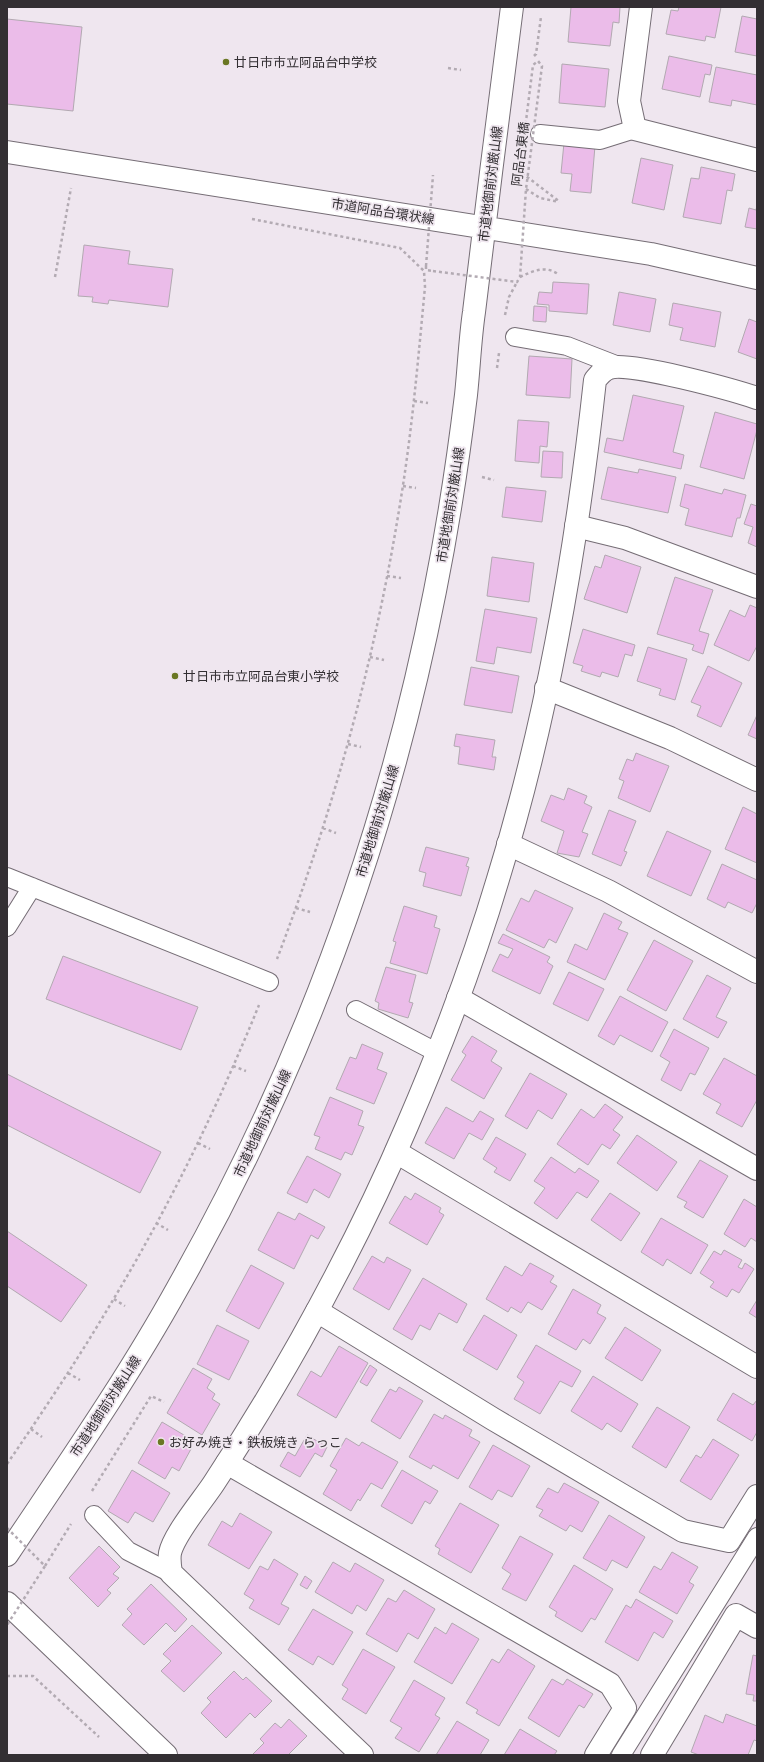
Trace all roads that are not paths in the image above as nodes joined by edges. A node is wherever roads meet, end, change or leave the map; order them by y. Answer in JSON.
{"nodes":[{"id":1,"x":512,"y":7,"type":"edge"},
{"id":2,"x":641,"y":7,"type":"edge"},
{"id":3,"x":635,"y":129,"type":"junction"},
{"id":4,"x":540,"y":134,"type":"dead end"},
{"id":5,"x":7,"y":152,"type":"edge"},
{"id":6,"x":757,"y":160,"type":"edge"},
{"id":7,"x":484,"y":227,"type":"junction"},
{"id":8,"x":757,"y":278,"type":"edge"},
{"id":9,"x":515,"y":337,"type":"dead end"},
{"id":10,"x":621,"y":367,"type":"junction"},
{"id":11,"x":757,"y":398,"type":"edge"},
{"id":12,"x":576,"y":526,"type":"junction"},
{"id":13,"x":757,"y":587,"type":"edge"},
{"id":14,"x":546,"y":688,"type":"junction"},
{"id":15,"x":757,"y":780,"type":"edge"},
{"id":16,"x":508,"y":844,"type":"junction"},
{"id":17,"x":7,"y":877,"type":"edge"},
{"id":18,"x":32,"y":887,"type":"junction"},
{"id":19,"x":7,"y":927,"type":"edge"},
{"id":20,"x":757,"y":972,"type":"edge"},
{"id":21,"x":269,"y":982,"type":"road end"},
{"id":22,"x":458,"y":998,"type":"junction"},
{"id":23,"x":356,"y":1010,"type":"dead end"},
{"id":24,"x":438,"y":1053,"type":"junction"},
{"id":25,"x":396,"y":1152,"type":"junction"},
{"id":26,"x":757,"y":1169,"type":"edge"},
{"id":27,"x":317,"y":1311,"type":"junction"},
{"id":28,"x":757,"y":1367,"type":"edge"},
{"id":29,"x":227,"y":1463,"type":"junction"},
{"id":30,"x":757,"y":1496,"type":"edge"},
{"id":31,"x":94,"y":1515,"type":"dead end"},
{"id":32,"x":757,"y":1536,"type":"edge"},
{"id":33,"x":7,"y":1555,"type":"edge"},
{"id":34,"x":170,"y":1573,"type":"junction"},
{"id":35,"x":7,"y":1603,"type":"edge"},
{"id":36,"x":757,"y":1627,"type":"edge"},
{"id":37,"x":166,"y":1755,"type":"edge"},
{"id":38,"x":362,"y":1755,"type":"edge"},
{"id":39,"x":596,"y":1755,"type":"edge"},
{"id":40,"x":621,"y":1755,"type":"edge"},
{"id":41,"x":652,"y":1755,"type":"edge"}],
"edges":[{"from":1,"to":7,"type":"street","name":"市道地御前対厳山線"},
{"from":2,"to":3,"type":"street"},
{"from":3,"to":4,"type":"street"},
{"from":3,"to":6,"type":"street"},
{"from":5,"to":7,"type":"street","name":"市道阿品台環状線"},
{"from":7,"to":8,"type":"street","name":"市道阿品台環状線"},
{"from":7,"to":33,"type":"street","name":"市道地御前対厳山線"},
{"from":9,"to":10,"type":"street"},
{"from":10,"to":11,"type":"street"},
{"from":10,"to":12,"type":"street"},
{"from":12,"to":13,"type":"street"},
{"from":12,"to":14,"type":"street"},
{"from":14,"to":15,"type":"street"},
{"from":14,"to":16,"type":"street"},
{"from":16,"to":20,"type":"street"},
{"from":16,"to":22,"type":"street"},
{"from":17,"to":18,"type":"street"},
{"from":18,"to":19,"type":"street"},
{"from":18,"to":21,"type":"street"},
{"from":22,"to":24,"type":"street"},
{"from":22,"to":26,"type":"street"},
{"from":23,"to":24,"type":"street"},
{"from":24,"to":25,"type":"street"},
{"from":25,"to":27,"type":"street"},
{"from":25,"to":28,"type":"street"},
{"from":27,"to":29,"type":"street"},
{"from":27,"to":30,"type":"street"},
{"from":29,"to":34,"type":"street"},
{"from":29,"to":39,"type":"street"},
{"from":31,"to":34,"type":"street"},
{"from":32,"to":40,"type":"street"},
{"from":34,"to":38,"type":"street"},
{"from":35,"to":37,"type":"street"},
{"from":36,"to":41,"type":"street"}]}
